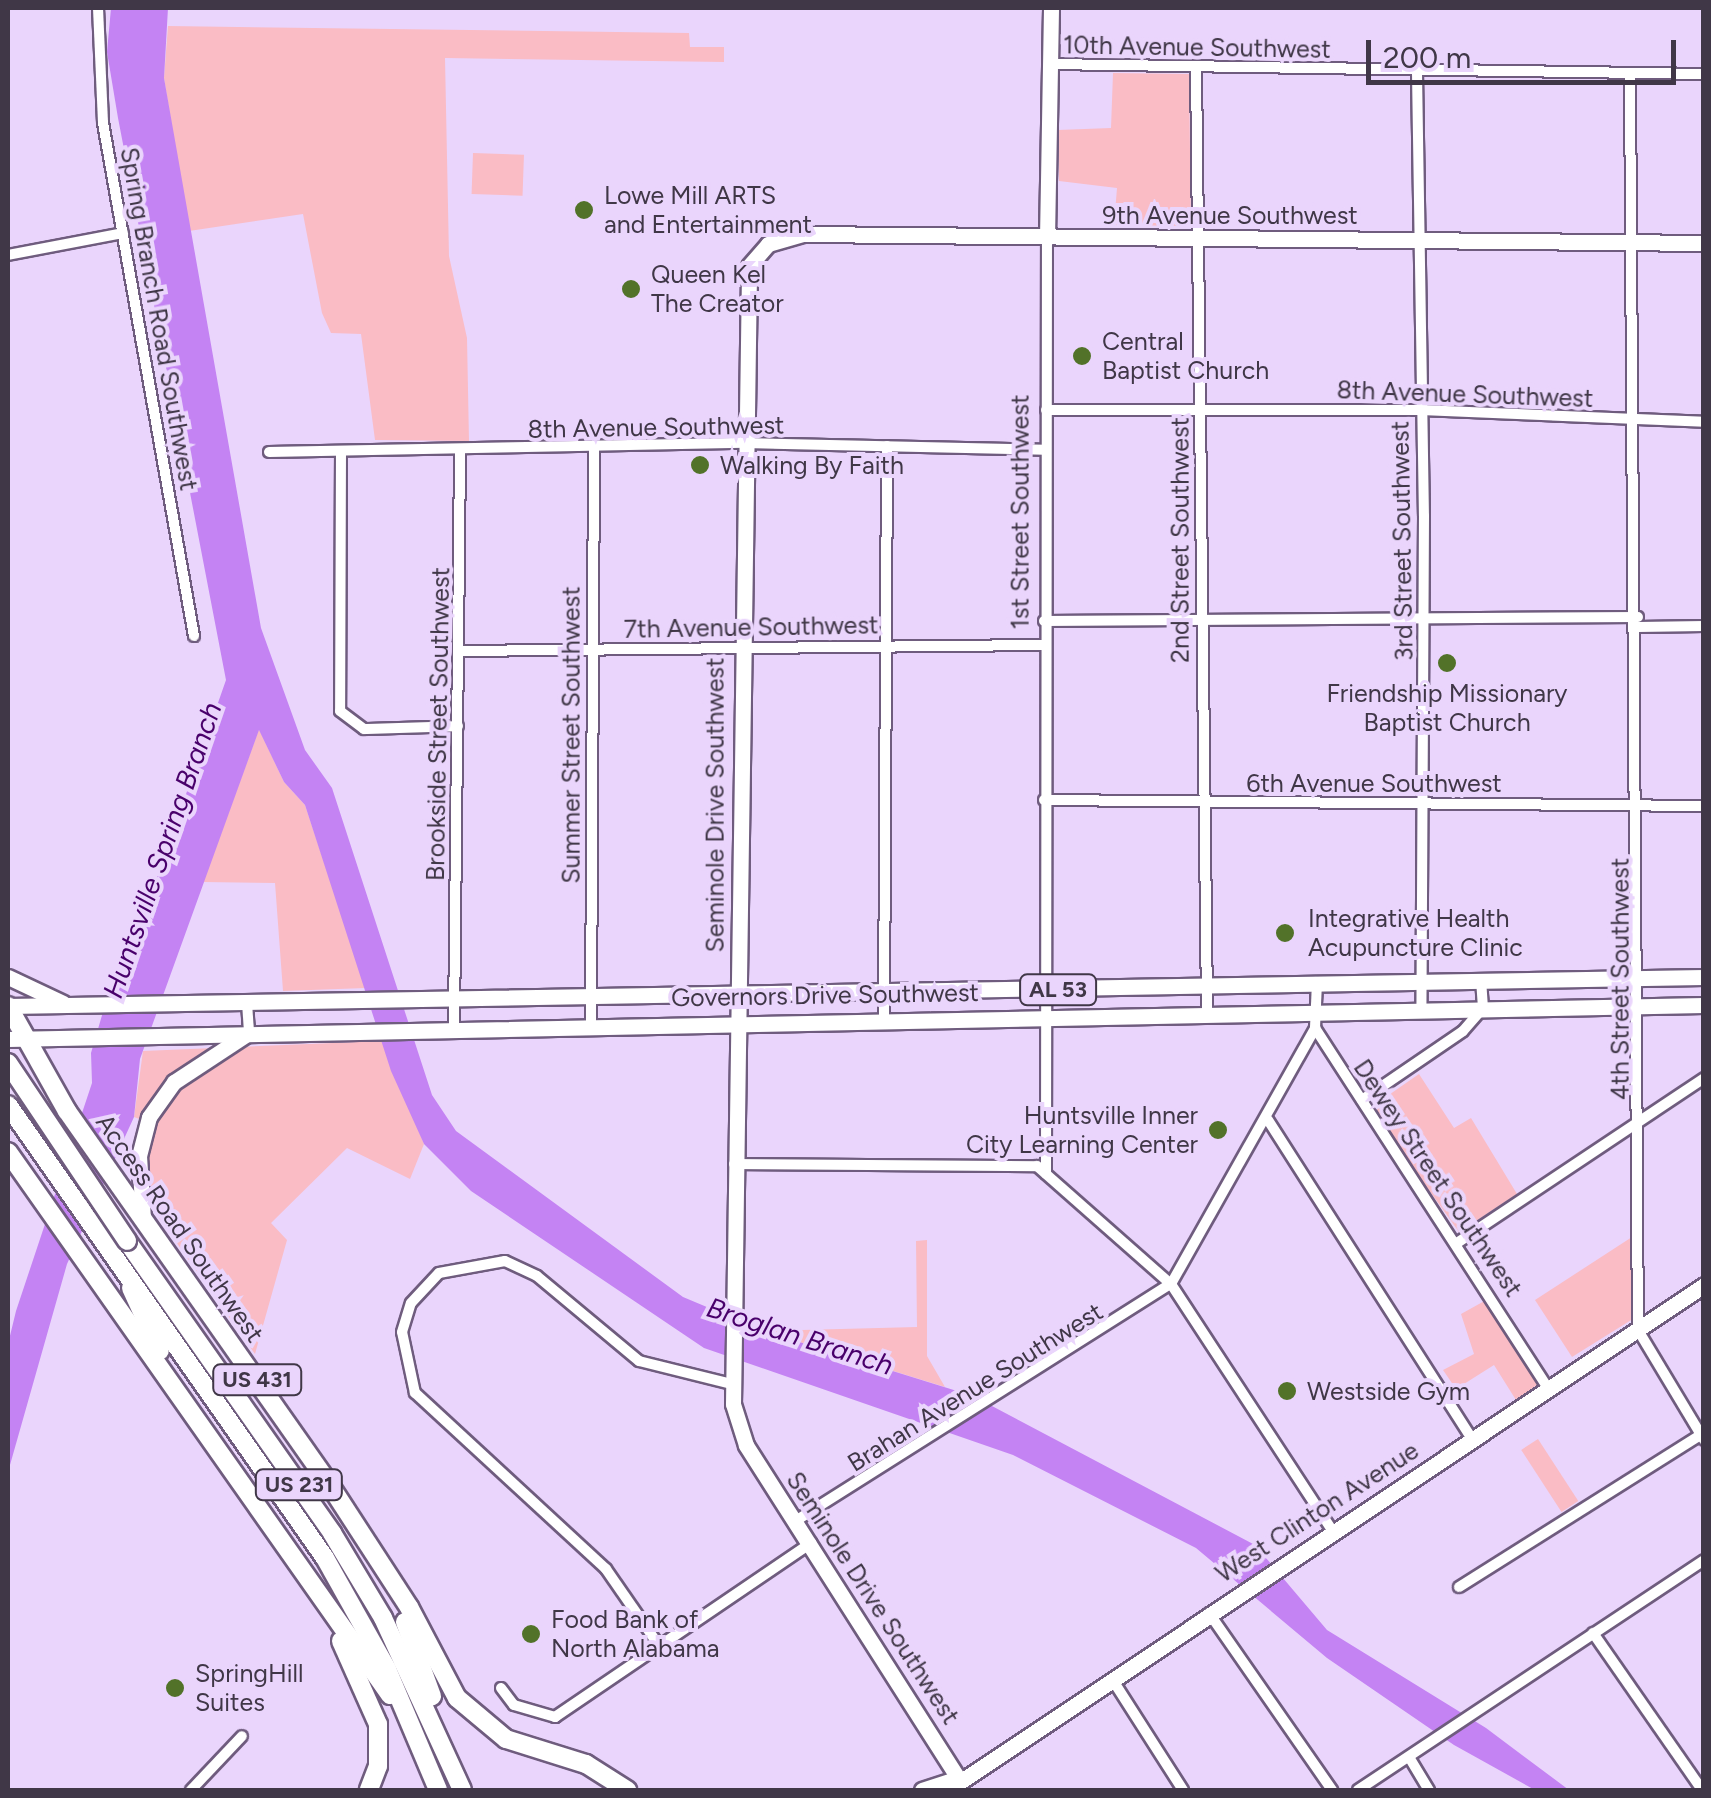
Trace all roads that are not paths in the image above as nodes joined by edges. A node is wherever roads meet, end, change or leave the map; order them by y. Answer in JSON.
{"nodes":[{"id":1,"x":98,"y":8,"type":"edge"},
{"id":2,"x":1051,"y":8,"type":"edge"},
{"id":3,"x":1049,"y":64,"type":"junction"},
{"id":4,"x":1196,"y":67,"type":"junction"},
{"id":5,"x":1417,"y":73,"type":"junction"},
{"id":6,"x":1630,"y":73,"type":"junction"},
{"id":7,"x":1704,"y":74,"type":"edge"},
{"id":8,"x":123,"y":233,"type":"junction"},
{"id":9,"x":1047,"y":238,"type":"junction"},
{"id":10,"x":1199,"y":240,"type":"junction"},
{"id":11,"x":1418,"y":241,"type":"junction"},
{"id":12,"x":1633,"y":243,"type":"junction"},
{"id":13,"x":1704,"y":243,"type":"edge"},
{"id":14,"x":758,"y":250,"type":"joint"},
{"id":15,"x":8,"y":255,"type":"edge"},
{"id":16,"x":1046,"y":410,"type":"junction"},
{"id":17,"x":1199,"y":410,"type":"junction"},
{"id":18,"x":1421,"y":410,"type":"junction"},
{"id":19,"x":1636,"y":419,"type":"junction"},
{"id":20,"x":1704,"y":422,"type":"edge"},
{"id":21,"x":745,"y":444,"type":"junction"},
{"id":22,"x":886,"y":446,"type":"junction"},
{"id":23,"x":594,"y":447,"type":"junction"},
{"id":24,"x":341,"y":450,"type":"junction"},
{"id":25,"x":460,"y":450,"type":"junction"},
{"id":26,"x":1045,"y":450,"type":"junction"},
{"id":27,"x":268,"y":452,"type":"dead end"},
{"id":28,"x":1424,"y":620,"type":"junction"},
{"id":29,"x":1044,"y":621,"type":"junction"},
{"id":30,"x":1638,"y":622,"type":"junction"},
{"id":31,"x":1200,"y":623,"type":"junction"},
{"id":32,"x":1704,"y":626,"type":"edge"},
{"id":33,"x":194,"y":636,"type":"dead end"},
{"id":34,"x":1044,"y":645,"type":"junction"},
{"id":35,"x":886,"y":646,"type":"junction"},
{"id":36,"x":742,"y":647,"type":"junction"},
{"id":37,"x":591,"y":649,"type":"junction"},
{"id":38,"x":459,"y":651,"type":"junction"},
{"id":39,"x":458,"y":726,"type":"junction"},
{"id":40,"x":1044,"y":800,"type":"junction"},
{"id":41,"x":1202,"y":802,"type":"junction"},
{"id":42,"x":1422,"y":805,"type":"junction"},
{"id":43,"x":1640,"y":806,"type":"junction"},
{"id":44,"x":1704,"y":806,"type":"edge"},
{"id":45,"x":1640,"y":977,"type":"junction"},
{"id":46,"x":1704,"y":977,"type":"edge"},
{"id":47,"x":8,"y":978,"type":"edge"},
{"id":48,"x":1421,"y":980,"type":"junction"},
{"id":49,"x":1481,"y":980,"type":"junction"},
{"id":50,"x":1317,"y":982,"type":"junction"},
{"id":51,"x":1206,"y":986,"type":"junction"},
{"id":52,"x":1043,"y":990,"type":"junction"},
{"id":53,"x":883,"y":992,"type":"junction"},
{"id":54,"x":739,"y":994,"type":"junction"},
{"id":55,"x":591,"y":996,"type":"junction"},
{"id":56,"x":455,"y":999,"type":"junction"},
{"id":57,"x":248,"y":1003,"type":"junction"},
{"id":58,"x":1704,"y":1005,"type":"edge"},
{"id":59,"x":8,"y":1006,"type":"edge"},
{"id":60,"x":71,"y":1006,"type":"junction"},
{"id":61,"x":1640,"y":1006,"type":"junction"},
{"id":62,"x":1483,"y":1008,"type":"junction"},
{"id":63,"x":1421,"y":1009,"type":"junction"},
{"id":64,"x":1318,"y":1010,"type":"junction"},
{"id":65,"x":1208,"y":1013,"type":"junction"},
{"id":66,"x":1043,"y":1017,"type":"junction"},
{"id":67,"x":884,"y":1019,"type":"junction"},
{"id":68,"x":739,"y":1020,"type":"junction"},
{"id":69,"x":591,"y":1023,"type":"junction"},
{"id":70,"x":454,"y":1026,"type":"junction"},
{"id":71,"x":1315,"y":1028,"type":"junction"},
{"id":72,"x":249,"y":1033,"type":"junction"},
{"id":73,"x":16,"y":1039,"type":"edge"},
{"id":74,"x":8,"y":1064,"type":"edge"},
{"id":75,"x":8,"y":1072,"type":"edge"},
{"id":76,"x":1704,"y":1078,"type":"edge"},
{"id":77,"x":52,"y":1086,"type":"junction"},
{"id":78,"x":1362,"y":1100,"type":"junction"},
{"id":79,"x":8,"y":1105,"type":"edge"},
{"id":80,"x":1268,"y":1120,"type":"junction"},
{"id":81,"x":1640,"y":1121,"type":"junction"},
{"id":82,"x":8,"y":1152,"type":"edge"},
{"id":83,"x":734,"y":1164,"type":"junction"},
{"id":84,"x":1046,"y":1174,"type":"junction"},
{"id":85,"x":143,"y":1219,"type":"junction"},
{"id":86,"x":1457,"y":1243,"type":"junction"},
{"id":87,"x":119,"y":1251,"type":"junction"},
{"id":88,"x":1171,"y":1284,"type":"junction"},
{"id":89,"x":1704,"y":1285,"type":"edge"},
{"id":90,"x":1638,"y":1330,"type":"junction"},
{"id":91,"x":732,"y":1384,"type":"junction"},
{"id":92,"x":1549,"y":1390,"type":"junction"},
{"id":93,"x":184,"y":1398,"type":"junction"},
{"id":94,"x":1702,"y":1438,"type":"edge"},
{"id":95,"x":1472,"y":1439,"type":"junction"},
{"id":96,"x":796,"y":1520,"type":"junction"},
{"id":97,"x":1333,"y":1532,"type":"junction"},
{"id":98,"x":811,"y":1543,"type":"junction"},
{"id":99,"x":1704,"y":1560,"type":"edge"},
{"id":100,"x":387,"y":1573,"type":"junction"},
{"id":101,"x":1459,"y":1587,"type":"dead end"},
{"id":102,"x":319,"y":1596,"type":"junction"},
{"id":103,"x":1209,"y":1613,"type":"junction"},
{"id":104,"x":1593,"y":1633,"type":"junction"},
{"id":105,"x":660,"y":1647,"type":"junction"},
{"id":106,"x":1112,"y":1679,"type":"junction"},
{"id":107,"x":501,"y":1688,"type":"dead end"},
{"id":108,"x":414,"y":1728,"type":"junction"},
{"id":109,"x":242,"y":1736,"type":"dead end"},
{"id":110,"x":446,"y":1745,"type":"junction"},
{"id":111,"x":1408,"y":1757,"type":"junction"},
{"id":112,"x":953,"y":1784,"type":"edge"},
{"id":113,"x":192,"y":1790,"type":"edge"},
{"id":114,"x":369,"y":1790,"type":"edge"},
{"id":115,"x":438,"y":1790,"type":"edge"},
{"id":116,"x":462,"y":1790,"type":"edge"},
{"id":117,"x":627,"y":1790,"type":"edge"},
{"id":118,"x":922,"y":1790,"type":"edge"},
{"id":119,"x":1183,"y":1790,"type":"edge"},
{"id":120,"x":1332,"y":1790,"type":"edge"},
{"id":121,"x":1358,"y":1790,"type":"edge"},
{"id":122,"x":1429,"y":1790,"type":"edge"},
{"id":123,"x":1702,"y":1790,"type":"edge"}],
"edges":[{"from":1,"to":8,"type":"street","name":"Spring Branch Road Southwest"},
{"from":2,"to":3,"type":"street","name":"1st Street Southwest"},
{"from":3,"to":4,"type":"street","name":"10th Avenue Southwest"},
{"from":3,"to":9,"type":"street","name":"1st Street Southwest"},
{"from":4,"to":5,"type":"street","name":"10th Avenue Southwest"},
{"from":4,"to":10,"type":"street","name":"2nd Street Southwest"},
{"from":5,"to":6,"type":"street","name":"10th Avenue Southwest"},
{"from":5,"to":11,"type":"street","name":"3rd Street Southwest"},
{"from":6,"to":7,"type":"street","name":"10th Avenue Southwest"},
{"from":6,"to":12,"type":"street","name":"4th Street Southwest"},
{"from":8,"to":15,"type":"street"},
{"from":8,"to":33,"type":"street","name":"Spring Branch Road Southwest"},
{"from":9,"to":10,"type":"street","name":"9th Avenue Southwest"},
{"from":9,"to":14,"type":"street","name":"9th Avenue Southwest"},
{"from":9,"to":16,"type":"street","name":"1st Street Southwest"},
{"from":10,"to":11,"type":"street","name":"9th Avenue Southwest"},
{"from":10,"to":17,"type":"street","name":"2nd Street Southwest"},
{"from":11,"to":12,"type":"street","name":"9th Avenue Southwest"},
{"from":11,"to":18,"type":"street","name":"3rd Street Southwest"},
{"from":12,"to":13,"type":"street","name":"9th Avenue Southwest"},
{"from":12,"to":19,"type":"street","name":"4th Street Southwest"},
{"from":14,"to":21,"type":"street","name":"Seminole Drive Southwest"},
{"from":16,"to":17,"type":"street","name":"8th Avenue Southwest"},
{"from":16,"to":26,"type":"street","name":"1st Street Southwest"},
{"from":17,"to":18,"type":"street","name":"8th Avenue Southwest"},
{"from":17,"to":31,"type":"street","name":"2nd Street Southwest"},
{"from":18,"to":19,"type":"street","name":"8th Avenue Southwest"},
{"from":18,"to":28,"type":"street","name":"3rd Street Southwest"},
{"from":19,"to":20,"type":"street","name":"8th Avenue Southwest"},
{"from":19,"to":30,"type":"street","name":"4th Street Southwest"},
{"from":21,"to":22,"type":"street","name":"8th Avenue Southwest"},
{"from":21,"to":23,"type":"street","name":"8th Avenue Southwest"},
{"from":21,"to":36,"type":"street","name":"Seminole Drive Southwest"},
{"from":22,"to":26,"type":"street","name":"8th Avenue Southwest"},
{"from":22,"to":35,"type":"street"},
{"from":23,"to":25,"type":"street","name":"8th Avenue Southwest"},
{"from":23,"to":37,"type":"street","name":"Summer Street Southwest"},
{"from":24,"to":25,"type":"street","name":"8th Avenue Southwest"},
{"from":24,"to":27,"type":"street","name":"8th Avenue Southwest"},
{"from":24,"to":39,"type":"street"},
{"from":25,"to":38,"type":"street","name":"Brookside Street Southwest"},
{"from":26,"to":29,"type":"street","name":"1st Street Southwest"},
{"from":28,"to":30,"type":"street"},
{"from":28,"to":31,"type":"street"},
{"from":28,"to":42,"type":"street","name":"3rd Street Southwest"},
{"from":29,"to":31,"type":"street"},
{"from":29,"to":34,"type":"street","name":"1st Street Southwest"},
{"from":30,"to":32,"type":"street"},
{"from":30,"to":43,"type":"street","name":"4th Street Southwest"},
{"from":31,"to":41,"type":"street","name":"2nd Street Southwest"},
{"from":34,"to":35,"type":"street","name":"7th Avenue Southwest"},
{"from":34,"to":40,"type":"street","name":"1st Street Southwest"},
{"from":35,"to":36,"type":"street","name":"7th Avenue Southwest"},
{"from":35,"to":53,"type":"street"},
{"from":36,"to":37,"type":"street","name":"7th Avenue Southwest"},
{"from":36,"to":54,"type":"street","name":"Seminole Drive Southwest"},
{"from":37,"to":38,"type":"street","name":"7th Avenue Southwest"},
{"from":37,"to":55,"type":"street","name":"Summer Street Southwest"},
{"from":38,"to":39,"type":"street","name":"Brookside Street Southwest"},
{"from":39,"to":56,"type":"street","name":"Brookside Street Southwest"},
{"from":40,"to":41,"type":"street","name":"6th Avenue Southwest"},
{"from":40,"to":52,"type":"street","name":"1st Street Southwest"},
{"from":41,"to":42,"type":"street","name":"6th Avenue Southwest"},
{"from":41,"to":51,"type":"street","name":"2nd Street Southwest"},
{"from":42,"to":43,"type":"street","name":"6th Avenue Southwest"},
{"from":42,"to":48,"type":"street","name":"3rd Street Southwest"},
{"from":43,"to":44,"type":"street","name":"6th Avenue Southwest"},
{"from":43,"to":45,"type":"street","name":"4th Street Southwest"},
{"from":45,"to":46,"type":"street","name":"Governors Drive Southwest","number":"AL 53"},
{"from":45,"to":49,"type":"street","name":"Governors Drive Southwest","number":"AL 53"},
{"from":45,"to":61,"type":"street","name":"4th Street Southwest"},
{"from":47,"to":60,"type":"street"},
{"from":48,"to":49,"type":"street","name":"Governors Drive Southwest","number":"AL 53"},
{"from":48,"to":50,"type":"street","name":"Governors Drive Southwest","number":"AL 53"},
{"from":48,"to":63,"type":"street","name":"3rd Street Southwest"},
{"from":49,"to":62,"type":"street"},
{"from":50,"to":51,"type":"street","name":"Governors Drive Southwest","number":"AL 53"},
{"from":50,"to":64,"type":"street"},
{"from":51,"to":52,"type":"street","name":"Governors Drive Southwest","number":"AL 53"},
{"from":51,"to":65,"type":"street","name":"2nd Street Southwest"},
{"from":52,"to":53,"type":"street","name":"Governors Drive Southwest","number":"AL 53"},
{"from":52,"to":66,"type":"street","name":"1st Street Southwest"},
{"from":53,"to":54,"type":"street","name":"Governors Drive Southwest","number":"AL 53"},
{"from":53,"to":67,"type":"street"},
{"from":54,"to":55,"type":"street","name":"Governors Drive Southwest","number":"AL 53"},
{"from":54,"to":68,"type":"street","name":"Seminole Drive Southwest"},
{"from":55,"to":56,"type":"street","name":"Governors Drive Southwest","number":"AL 53"},
{"from":55,"to":69,"type":"street","name":"Summer Street Southwest"},
{"from":56,"to":57,"type":"street","name":"Governors Drive Southwest","number":"AL 53"},
{"from":56,"to":70,"type":"street","name":"Brookside Street Southwest"},
{"from":57,"to":60,"type":"street","name":"Governors Drive Southwest","number":"AL 53"},
{"from":57,"to":72,"type":"street"},
{"from":58,"to":61,"type":"street","name":"Governors Drive Southwest","number":"AL 53"},
{"from":59,"to":60,"type":"street","name":"Governors Drive Southwest"},
{"from":59,"to":73,"type":"highway","name":"Access Road Southwest","number":"US 431"},
{"from":61,"to":62,"type":"street","name":"Governors Drive Southwest","number":"AL 53"},
{"from":61,"to":81,"type":"street","name":"4th Street Southwest"},
{"from":62,"to":63,"type":"street","name":"Governors Drive Southwest","number":"AL 53"},
{"from":62,"to":78,"type":"street"},
{"from":63,"to":64,"type":"street","name":"Governors Drive Southwest","number":"AL 53"},
{"from":64,"to":65,"type":"street","name":"Governors Drive Southwest","number":"AL 53"},
{"from":64,"to":71,"type":"street"},
{"from":65,"to":66,"type":"street","name":"Governors Drive Southwest","number":"AL 53"},
{"from":66,"to":67,"type":"street","name":"Governors Drive Southwest","number":"AL 53"},
{"from":66,"to":84,"type":"street","name":"1st Street Southwest"},
{"from":67,"to":68,"type":"street","name":"Governors Drive Southwest","number":"AL 53"},
{"from":68,"to":69,"type":"street","name":"Governors Drive Southwest","number":"AL 53"},
{"from":68,"to":83,"type":"street","name":"Seminole Drive Southwest"},
{"from":69,"to":70,"type":"street","name":"Governors Drive Southwest","number":"AL 53"},
{"from":70,"to":72,"type":"street","name":"Governors Drive Southwest","number":"AL 53"},
{"from":71,"to":78,"type":"street","name":"Dewey Street Southwest"},
{"from":71,"to":80,"type":"street"},
{"from":72,"to":73,"type":"street","name":"Governors Drive Southwest","number":"AL 53"},
{"from":72,"to":85,"type":"street"},
{"from":73,"to":77,"type":"highway","name":"Access Road Southwest","number":"US 431"},
{"from":74,"to":87,"type":"highway","number":"US 231","bridge":true},
{"from":75,"to":77,"type":"highway"},
{"from":76,"to":81,"type":"street"},
{"from":77,"to":85,"type":"highway","name":"Access Road Southwest","number":"US 431"},
{"from":78,"to":86,"type":"street","name":"Dewey Street Southwest"},
{"from":79,"to":87,"type":"highway","number":"US 231"},
{"from":80,"to":88,"type":"street"},
{"from":80,"to":95,"type":"street"},
{"from":81,"to":86,"type":"street"},
{"from":81,"to":90,"type":"street","name":"4th Street Southwest"},
{"from":82,"to":93,"type":"highway","number":"US 431"},
{"from":83,"to":84,"type":"street"},
{"from":83,"to":91,"type":"street","name":"Seminole Drive Southwest"},
{"from":84,"to":88,"type":"street"},
{"from":85,"to":100,"type":"highway","name":"Access Road Southwest","number":"US 431"},
{"from":86,"to":92,"type":"street","name":"Dewey Street Southwest"},
{"from":87,"to":93,"type":"highway"},
{"from":87,"to":108,"type":"highway","number":"US 231"},
{"from":87,"to":110,"type":"highway","number":"US 231"},
{"from":88,"to":96,"type":"street","name":"Brahan Avenue Southwest"},
{"from":88,"to":97,"type":"street"},
{"from":89,"to":90,"type":"street","name":"West Clinton Avenue"},
{"from":90,"to":92,"type":"street","name":"West Clinton Avenue"},
{"from":90,"to":94,"type":"street"},
{"from":91,"to":96,"type":"street","name":"Seminole Drive Southwest"},
{"from":91,"to":105,"type":"street"},
{"from":92,"to":95,"type":"street","name":"West Clinton Avenue"},
{"from":93,"to":102,"type":"highway","number":"US 431"},
{"from":94,"to":101,"type":"street"},
{"from":95,"to":97,"type":"street","name":"West Clinton Avenue"},
{"from":96,"to":98,"type":"street","name":"Seminole Drive Southwest"},
{"from":97,"to":103,"type":"street","name":"West Clinton Avenue"},
{"from":98,"to":105,"type":"street"},
{"from":98,"to":112,"type":"street","name":"Seminole Drive Southwest"},
{"from":99,"to":104,"type":"street"},
{"from":100,"to":110,"type":"highway","number":"US 431"},
{"from":100,"to":117,"type":"highway"},
{"from":102,"to":108,"type":"highway","number":"US 431"},
{"from":102,"to":114,"type":"highway"},
{"from":103,"to":106,"type":"street","name":"West Clinton Avenue"},
{"from":103,"to":120,"type":"street"},
{"from":104,"to":111,"type":"street"},
{"from":104,"to":123,"type":"street"},
{"from":105,"to":107,"type":"street"},
{"from":106,"to":112,"type":"street","name":"West Clinton Avenue"},
{"from":106,"to":119,"type":"street"},
{"from":108,"to":115,"type":"highway","number":"US 231"},
{"from":109,"to":113,"type":"street"},
{"from":110,"to":116,"type":"highway","number":"US 231"},
{"from":111,"to":121,"type":"street"},
{"from":111,"to":122,"type":"street"},
{"from":112,"to":118,"type":"street","name":"West Clinton Avenue"}]}
